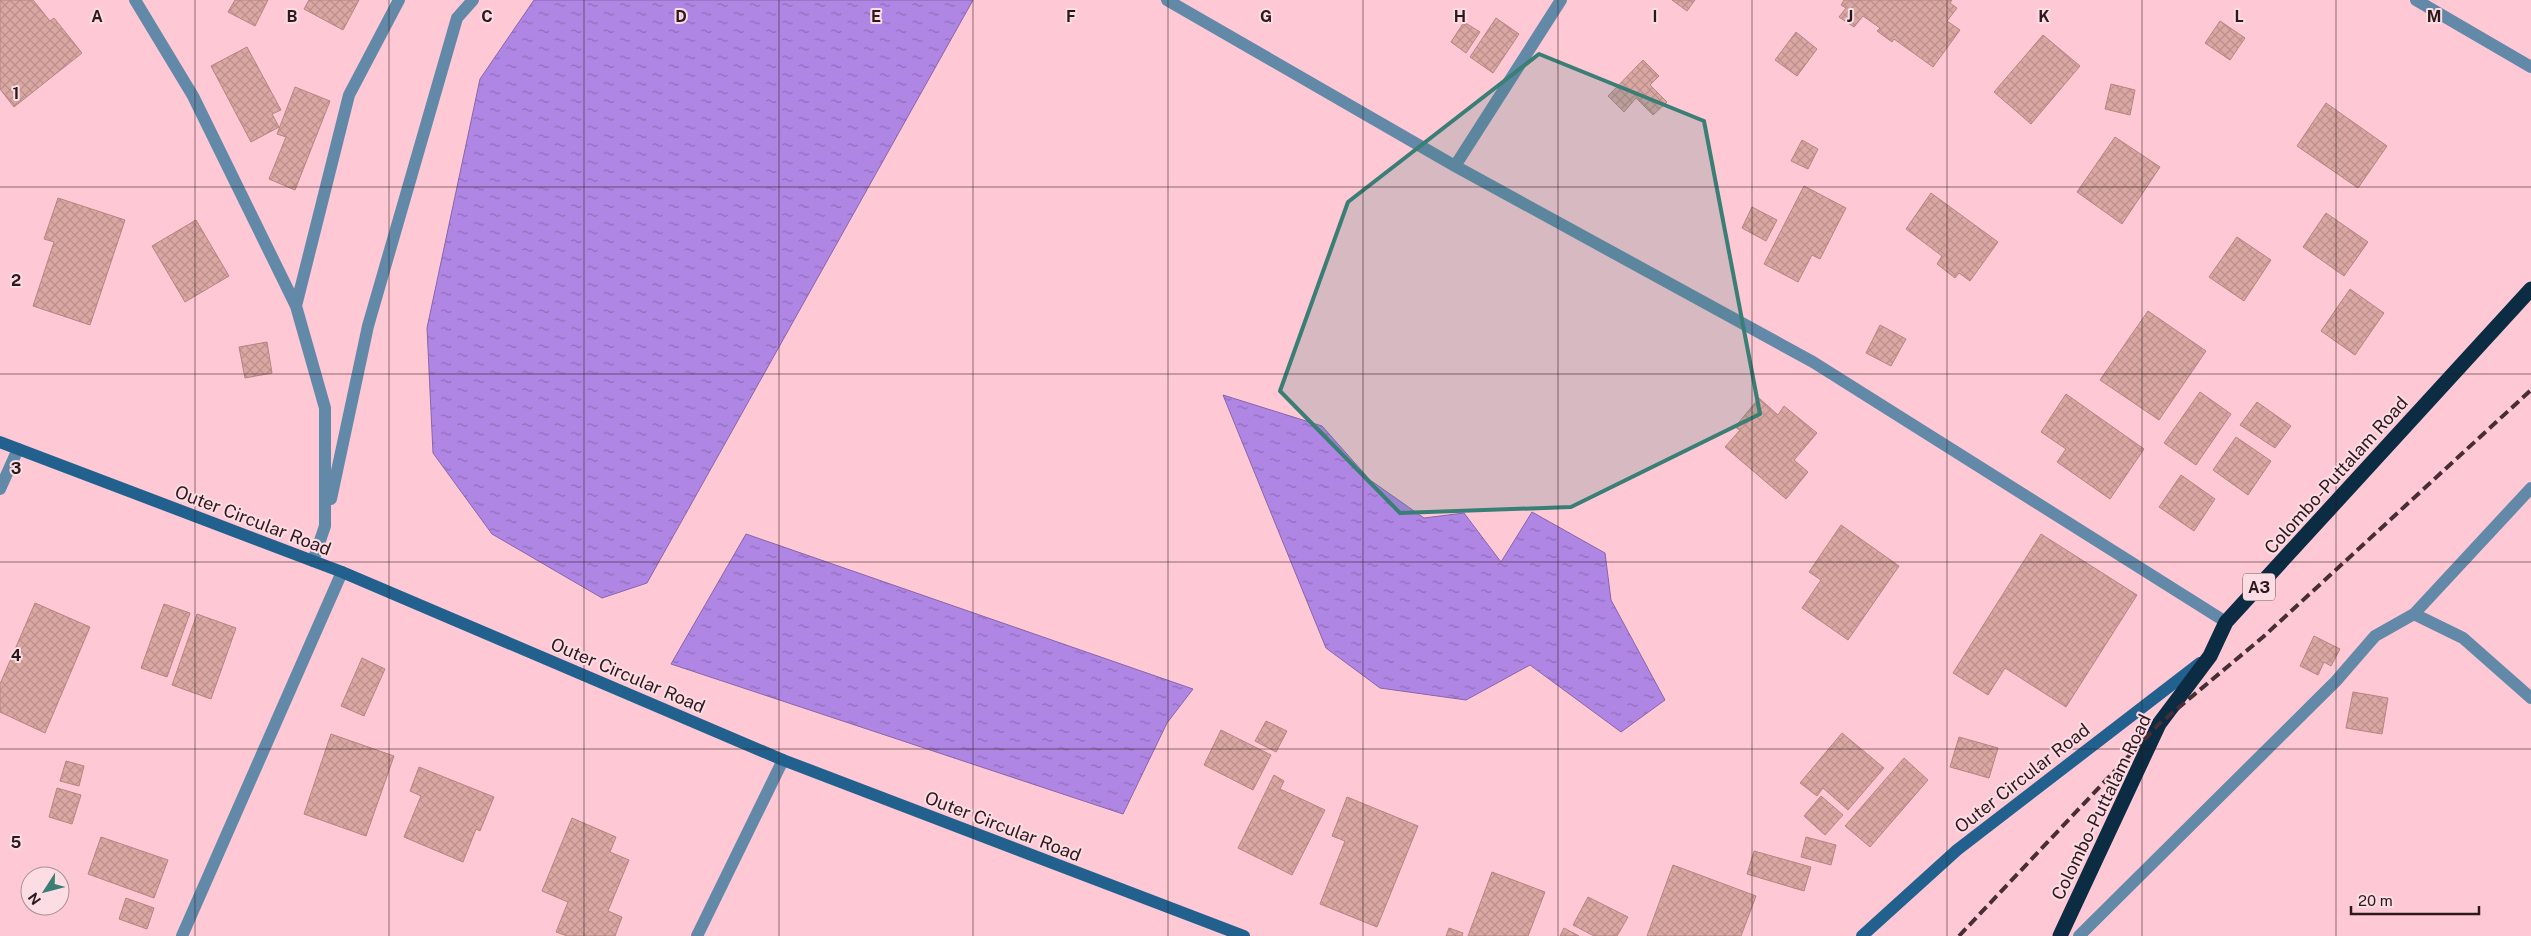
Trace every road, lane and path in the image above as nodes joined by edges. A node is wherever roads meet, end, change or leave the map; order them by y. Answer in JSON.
{"nodes":[{"id":1,"x":135,"y":0,"type":"edge"},
{"id":2,"x":399,"y":0,"type":"edge"},
{"id":3,"x":473,"y":0,"type":"edge"},
{"id":4,"x":1167,"y":0,"type":"edge"},
{"id":5,"x":1561,"y":0,"type":"edge"},
{"id":6,"x":2416,"y":0,"type":"edge"},
{"id":7,"x":2531,"y":67,"type":"edge"},
{"id":8,"x":1455,"y":166,"type":"junction"},
{"id":9,"x":2531,"y":288,"type":"edge"},
{"id":10,"x":296,"y":306,"type":"junction"},
{"id":11,"x":0,"y":442,"type":"edge"},
{"id":12,"x":18,"y":449,"type":"junction"},
{"id":13,"x":2531,"y":488,"type":"edge"},
{"id":14,"x":0,"y":489,"type":"edge"},
{"id":15,"x":325,"y":526,"type":"junction"},
{"id":16,"x":313,"y":561,"type":"junction"},
{"id":17,"x":342,"y":572,"type":"junction"},
{"id":18,"x":2414,"y":614,"type":"junction"},
{"id":19,"x":2226,"y":622,"type":"junction"},
{"id":20,"x":2210,"y":656,"type":"junction"},
{"id":21,"x":2531,"y":698,"type":"edge"},
{"id":22,"x":783,"y":760,"type":"junction"},
{"id":23,"x":182,"y":936,"type":"edge"},
{"id":24,"x":696,"y":936,"type":"edge"},
{"id":25,"x":1244,"y":936,"type":"edge"},
{"id":26,"x":1862,"y":936,"type":"edge"},
{"id":27,"x":2060,"y":936,"type":"edge"},
{"id":28,"x":2079,"y":936,"type":"edge"}],
"edges":[{"from":1,"to":10,"type":"street"},
{"from":2,"to":10,"type":"street"},
{"from":3,"to":15,"type":"street"},
{"from":4,"to":8,"type":"street"},
{"from":5,"to":8,"type":"street"},
{"from":6,"to":7,"type":"street"},
{"from":8,"to":19,"type":"street"},
{"from":9,"to":19,"type":"highway","name":"Colombo-Puttalam Road","number":"A3"},
{"from":10,"to":15,"type":"street"},
{"from":11,"to":12,"type":"street","name":"Outer Circular Road"},
{"from":12,"to":14,"type":"street"},
{"from":12,"to":16,"type":"street","name":"Outer Circular Road"},
{"from":13,"to":18,"type":"street"},
{"from":15,"to":16,"type":"street"},
{"from":16,"to":17,"type":"street","name":"Outer Circular Road"},
{"from":17,"to":22,"type":"street","name":"Outer Circular Road"},
{"from":17,"to":23,"type":"street"},
{"from":18,"to":21,"type":"street"},
{"from":18,"to":28,"type":"street"},
{"from":19,"to":20,"type":"highway","name":"Colombo-Puttalam Road","number":"A3"},
{"from":20,"to":26,"type":"street","name":"Outer Circular Road"},
{"from":20,"to":27,"type":"highway","name":"Colombo-Puttalam Road","number":"A3"},
{"from":22,"to":24,"type":"street"},
{"from":22,"to":25,"type":"street","name":"Outer Circular Road"}]}
